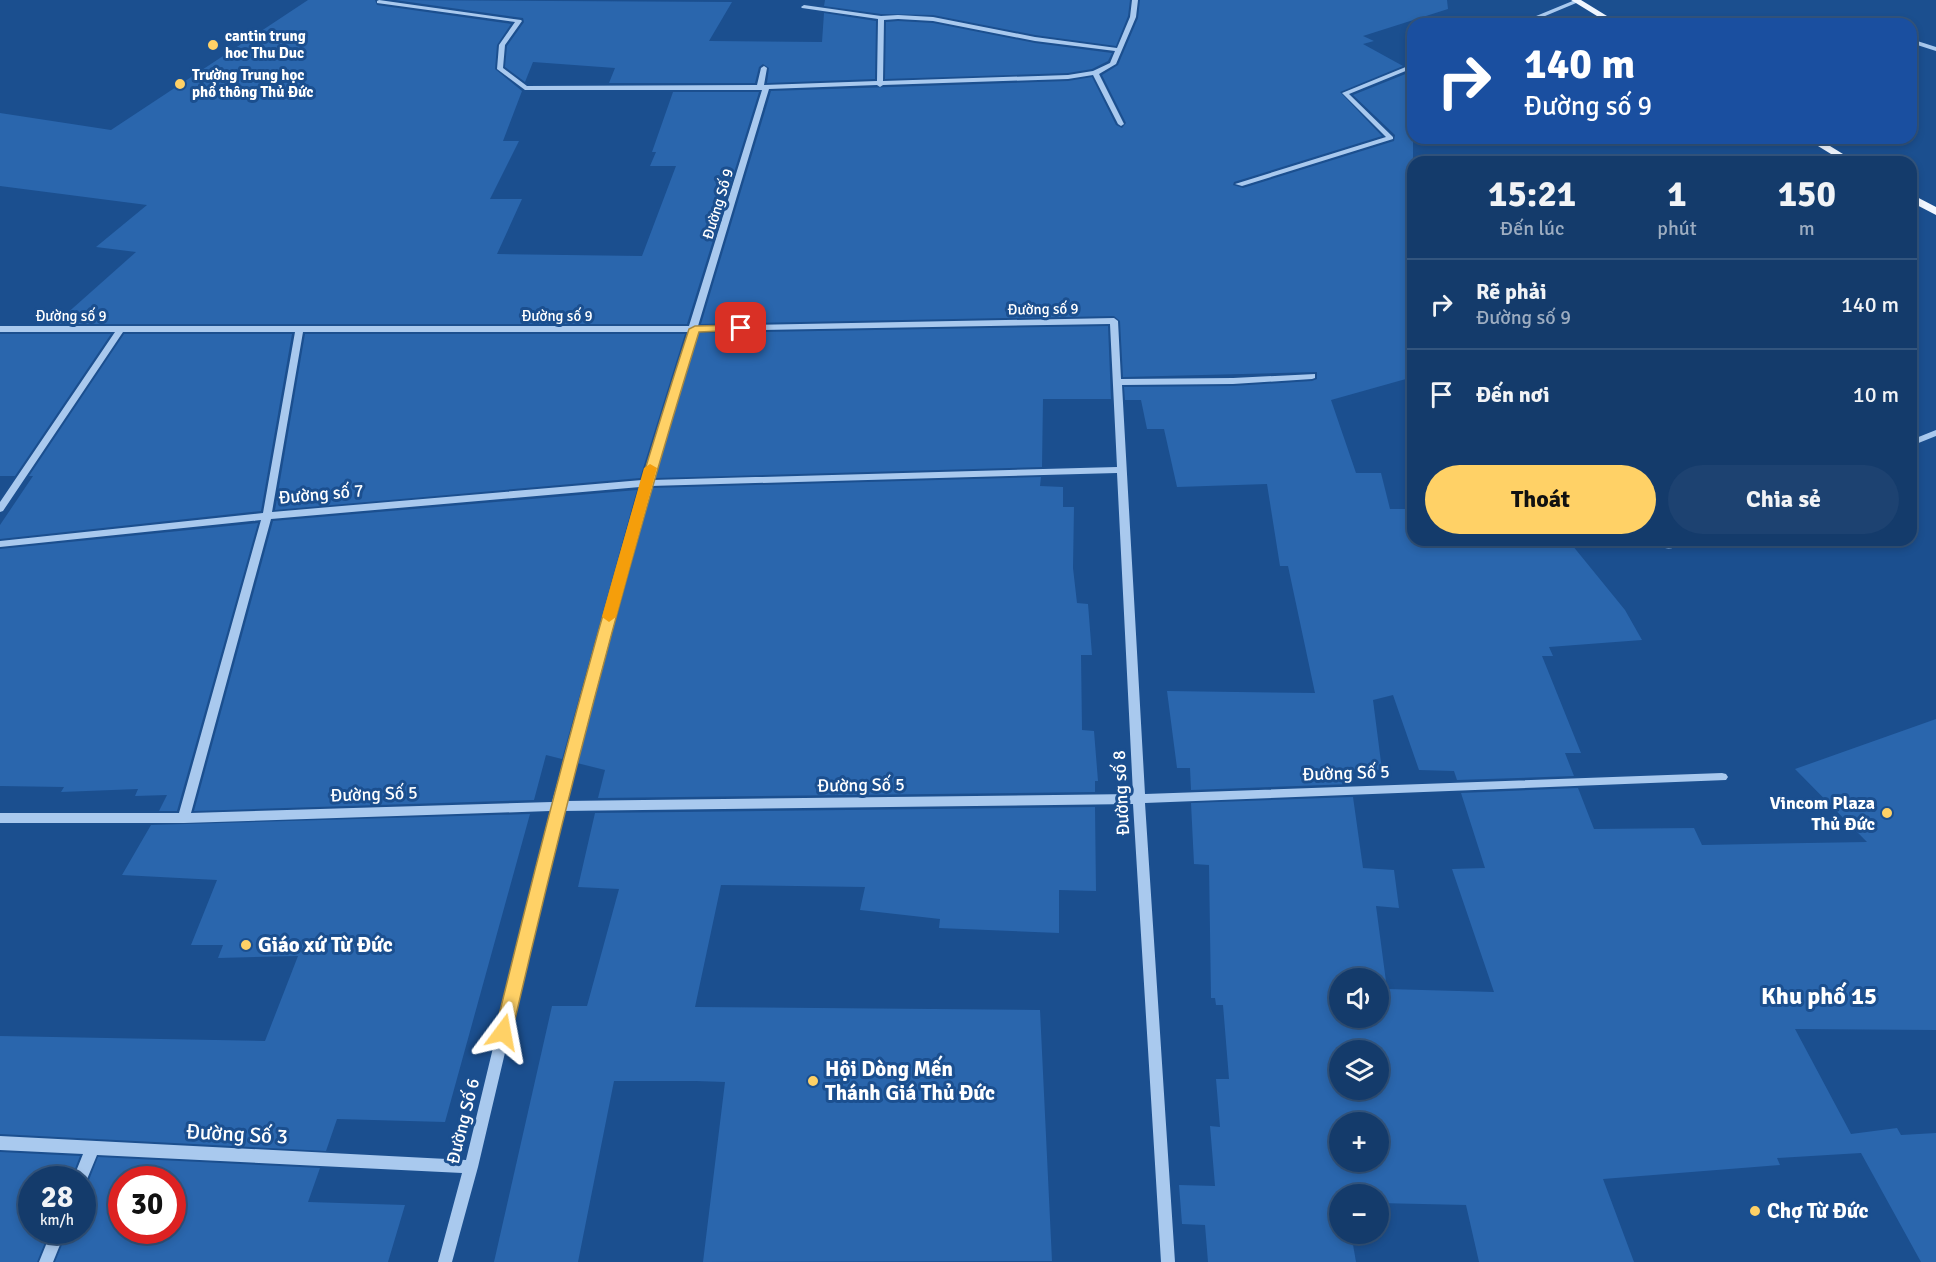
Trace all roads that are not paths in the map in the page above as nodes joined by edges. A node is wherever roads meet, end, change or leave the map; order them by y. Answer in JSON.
{"nodes":[{"id":1,"x":1135,"y":0,"type":"edge"},
{"id":2,"x":1577,"y":1,"type":"edge"},
{"id":3,"x":380,"y":2,"type":"dead end"},
{"id":4,"x":804,"y":7,"type":"dead end"},
{"id":5,"x":881,"y":18,"type":"junction"},
{"id":6,"x":1535,"y":18,"type":"edge"},
{"id":7,"x":1606,"y":18,"type":"edge"},
{"id":8,"x":1917,"y":42,"type":"edge"},
{"id":9,"x":1936,"y":49,"type":"edge"},
{"id":10,"x":1120,"y":50,"type":"junction"},
{"id":11,"x":764,"y":68,"type":"dead end"},
{"id":12,"x":1407,"y":68,"type":"edge"},
{"id":13,"x":1095,"y":73,"type":"junction"},
{"id":14,"x":880,"y":85,"type":"junction"},
{"id":15,"x":763,"y":87,"type":"junction"},
{"id":16,"x":1121,"y":124,"type":"dead end"},
{"id":17,"x":1820,"y":144,"type":"edge"},
{"id":18,"x":1841,"y":156,"type":"edge"},
{"id":19,"x":1239,"y":184,"type":"dead end"},
{"id":20,"x":1917,"y":201,"type":"edge"},
{"id":21,"x":1936,"y":212,"type":"edge"},
{"id":22,"x":1114,"y":321,"type":"joint"},
{"id":23,"x":0,"y":329,"type":"edge"},
{"id":24,"x":695,"y":329,"type":"junction"},
{"id":25,"x":120,"y":330,"type":"junction"},
{"id":26,"x":299,"y":330,"type":"junction"},
{"id":27,"x":1312,"y":376,"type":"dead end"},
{"id":28,"x":1117,"y":382,"type":"junction"},
{"id":29,"x":1936,"y":433,"type":"edge"},
{"id":30,"x":1917,"y":441,"type":"edge"},
{"id":31,"x":1122,"y":470,"type":"junction"},
{"id":32,"x":646,"y":483,"type":"junction"},
{"id":33,"x":0,"y":509,"type":"edge"},
{"id":34,"x":267,"y":516,"type":"junction"},
{"id":35,"x":0,"y":544,"type":"edge"},
{"id":36,"x":1722,"y":777,"type":"dead end"},
{"id":37,"x":1139,"y":799,"type":"junction"},
{"id":38,"x":557,"y":807,"type":"junction"},
{"id":39,"x":0,"y":818,"type":"edge"},
{"id":40,"x":184,"y":818,"type":"junction"},
{"id":41,"x":0,"y":1143,"type":"edge"},
{"id":42,"x":93,"y":1148,"type":"junction"},
{"id":43,"x":85,"y":1166,"type":"edge"},
{"id":44,"x":471,"y":1167,"type":"junction"},
{"id":45,"x":53,"y":1244,"type":"edge"},
{"id":46,"x":46,"y":1262,"type":"edge"},
{"id":47,"x":445,"y":1262,"type":"edge"},
{"id":48,"x":1168,"y":1262,"type":"edge"}],
"edges":[{"from":1,"to":10,"type":"street"},
{"from":2,"to":6,"type":"street"},
{"from":2,"to":7,"type":"main road"},
{"from":3,"to":15,"type":"street"},
{"from":4,"to":5,"type":"street"},
{"from":5,"to":10,"type":"street"},
{"from":5,"to":14,"type":"street"},
{"from":8,"to":9,"type":"street"},
{"from":10,"to":13,"type":"street"},
{"from":11,"to":15,"type":"street","name":"Đường Số 9"},
{"from":12,"to":19,"type":"street"},
{"from":13,"to":14,"type":"street"},
{"from":13,"to":16,"type":"street"},
{"from":14,"to":15,"type":"street"},
{"from":15,"to":24,"type":"street","name":"Đường Số 9"},
{"from":17,"to":18,"type":"main road"},
{"from":20,"to":21,"type":"main road"},
{"from":22,"to":24,"type":"street","name":"Đường số 9"},
{"from":22,"to":28,"type":"street","name":"Đường số 8"},
{"from":23,"to":25,"type":"street","name":"Đường số 9"},
{"from":24,"to":26,"type":"street","name":"Đường số 9"},
{"from":24,"to":32,"type":"street","name":"Đường Số 6"},
{"from":25,"to":26,"type":"street","name":"Đường số 9"},
{"from":25,"to":33,"type":"street"},
{"from":26,"to":34,"type":"street"},
{"from":27,"to":28,"type":"street"},
{"from":28,"to":31,"type":"street","name":"Đường số 8"},
{"from":29,"to":30,"type":"street"},
{"from":31,"to":32,"type":"street","name":"Đường số 7"},
{"from":31,"to":37,"type":"street","name":"Đường số 8"},
{"from":32,"to":34,"type":"street","name":"Đường số 7"},
{"from":32,"to":38,"type":"street","name":"Đường Số 6"},
{"from":34,"to":35,"type":"street","name":"Đường số 7"},
{"from":34,"to":40,"type":"street"},
{"from":36,"to":37,"type":"street","name":"Đường Số 5"},
{"from":37,"to":38,"type":"street","name":"Đường Số 5"},
{"from":37,"to":48,"type":"street","name":"Đường số 8"},
{"from":38,"to":40,"type":"street","name":"Đường Số 5"},
{"from":38,"to":44,"type":"street","name":"Đường Số 6"},
{"from":39,"to":40,"type":"street","name":"Đường Số 5"},
{"from":41,"to":42,"type":"street","name":"Đường Số 3"},
{"from":42,"to":43,"type":"street"},
{"from":42,"to":44,"type":"street","name":"Đường Số 3"},
{"from":44,"to":47,"type":"street","name":"Đường Số 6"},
{"from":45,"to":46,"type":"street"}]}
